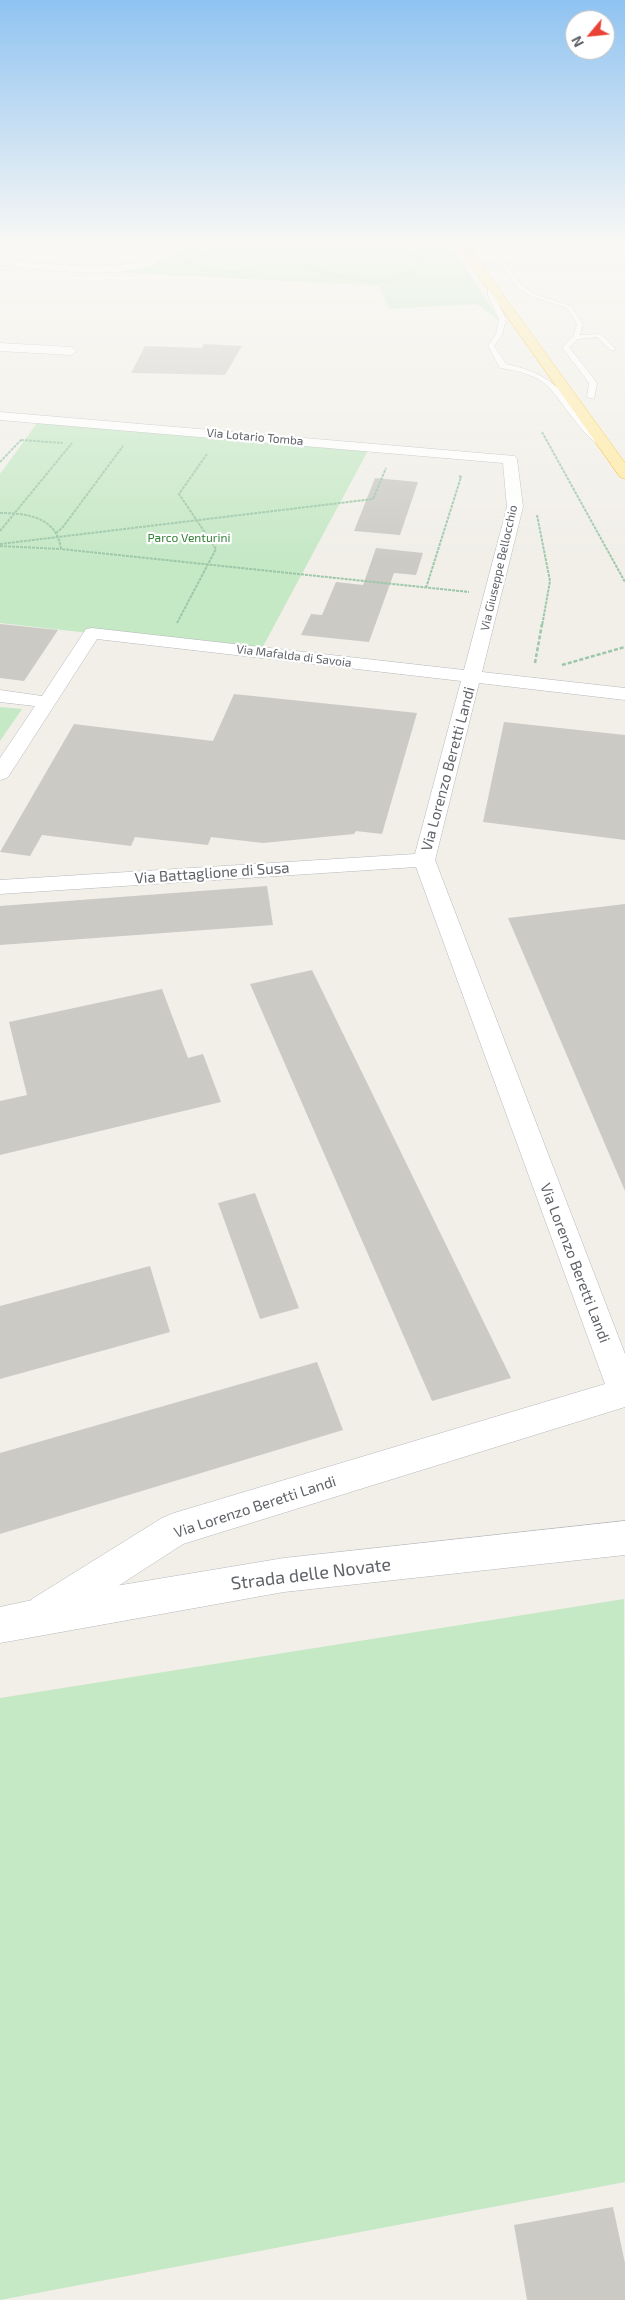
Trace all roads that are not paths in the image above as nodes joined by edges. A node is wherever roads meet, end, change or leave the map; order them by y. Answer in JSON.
{"nodes":[{"id":1,"x":41,"y":349,"type":"edge"},
{"id":2,"x":493,"y":349,"type":"edge"},
{"id":3,"x":535,"y":349,"type":"edge"},
{"id":4,"x":556,"y":349,"type":"edge"},
{"id":5,"x":566,"y":349,"type":"edge"},
{"id":6,"x":71,"y":351,"type":"dead end"},
{"id":7,"x":594,"y":401,"type":"joint"},
{"id":8,"x":0,"y":416,"type":"edge"},
{"id":9,"x":603,"y":444,"type":"junction"},
{"id":10,"x":510,"y":459,"type":"joint"},
{"id":11,"x":625,"y":474,"type":"edge"},
{"id":12,"x":472,"y":676,"type":"junction"},
{"id":13,"x":625,"y":694,"type":"edge"},
{"id":14,"x":0,"y":696,"type":"edge"},
{"id":15,"x":47,"y":702,"type":"junction"},
{"id":16,"x":0,"y":774,"type":"edge"},
{"id":17,"x":424,"y":860,"type":"junction"},
{"id":18,"x":0,"y":887,"type":"edge"},
{"id":19,"x":625,"y":1538,"type":"edge"},
{"id":20,"x":37,"y":1617,"type":"junction"},
{"id":21,"x":0,"y":1625,"type":"edge"}],
"edges":[{"from":1,"to":6,"type":"street"},
{"from":2,"to":9,"type":"lane"},
{"from":3,"to":9,"type":"highway"},
{"from":4,"to":7,"type":"highway"},
{"from":5,"to":7,"type":"lane"},
{"from":8,"to":10,"type":"street","name":"Via Lotario Tomba"},
{"from":9,"to":11,"type":"highway"},
{"from":10,"to":12,"type":"street","name":"Via Giuseppe Bellocchio"},
{"from":12,"to":13,"type":"street","name":"Via Mafalda di Savoia"},
{"from":12,"to":15,"type":"street","name":"Via Mafalda di Savoia"},
{"from":12,"to":17,"type":"street","name":"Via Lorenzo Beretti Landi"},
{"from":14,"to":15,"type":"street"},
{"from":15,"to":16,"type":"street"},
{"from":17,"to":18,"type":"street","name":"Via Battaglione di Susa"},
{"from":17,"to":20,"type":"street","name":"Via Lorenzo Beretti Landi"},
{"from":19,"to":20,"type":"street","name":"Strada delle Novate"},
{"from":20,"to":21,"type":"street","name":"Strada delle Novate"}]}
